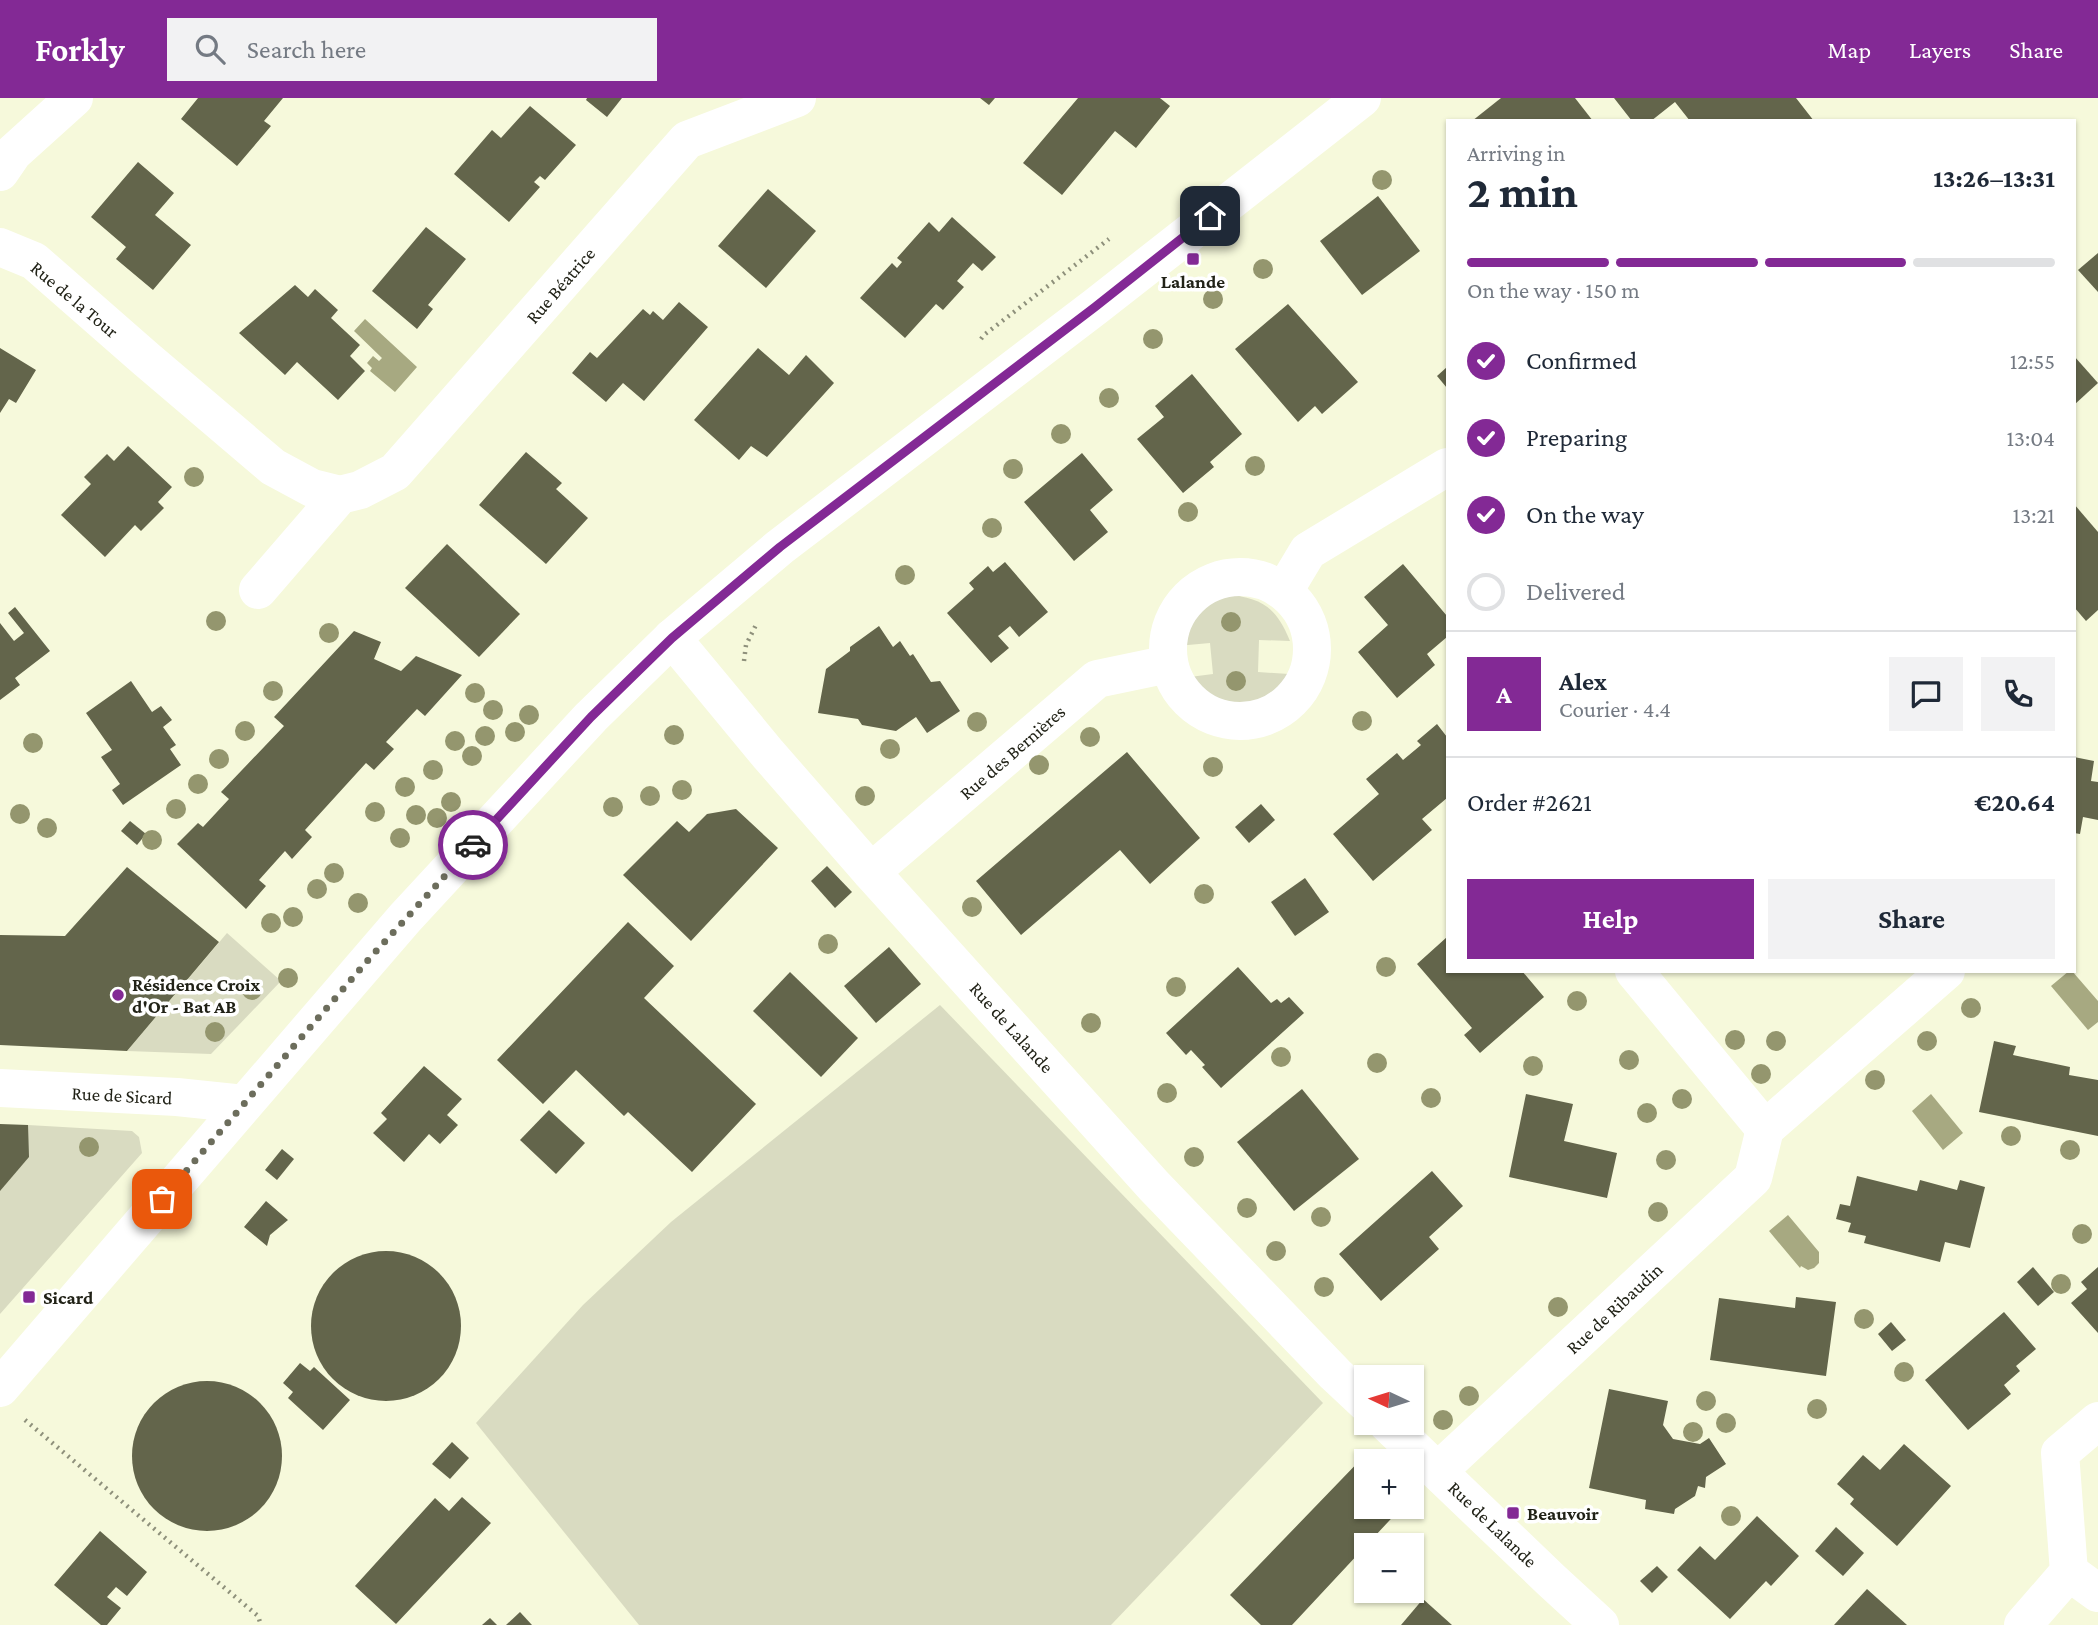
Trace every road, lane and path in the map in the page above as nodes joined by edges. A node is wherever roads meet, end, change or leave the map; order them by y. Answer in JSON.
{"nodes":[{"id":1,"x":74,"y":98,"type":"edge"},
{"id":2,"x":797,"y":98,"type":"edge"},
{"id":3,"x":1362,"y":98,"type":"edge"},
{"id":4,"x":0,"y":172,"type":"edge"},
{"id":5,"x":0,"y":247,"type":"edge"},
{"id":6,"x":1446,"y":468,"type":"edge"},
{"id":7,"x":340,"y":495,"type":"junction"},
{"id":8,"x":258,"y":590,"type":"dead end"},
{"id":9,"x":1284,"y":591,"type":"junction"},
{"id":10,"x":760,"y":616,"type":"dead end"},
{"id":11,"x":672,"y":638,"type":"junction"},
{"id":12,"x":1169,"y":664,"type":"junction"},
{"id":13,"x":744,"y":665,"type":"dead end"},
{"id":14,"x":871,"y":872,"type":"junction"},
{"id":15,"x":1636,"y":973,"type":"edge"},
{"id":16,"x":1944,"y":973,"type":"edge"},
{"id":17,"x":0,"y":1088,"type":"edge"},
{"id":18,"x":244,"y":1104,"type":"junction"},
{"id":19,"x":1765,"y":1129,"type":"junction"},
{"id":20,"x":1354,"y":1392,"type":"edge"},
{"id":21,"x":8,"y":1400,"type":"edge"},
{"id":22,"x":2098,"y":1421,"type":"edge"},
{"id":23,"x":1400,"y":1435,"type":"edge"},
{"id":24,"x":1438,"y":1471,"type":"junction"},
{"id":25,"x":2083,"y":1583,"type":"edge"},
{"id":26,"x":261,"y":1625,"type":"edge"},
{"id":27,"x":1600,"y":1625,"type":"edge"},
{"id":28,"x":2023,"y":1625,"type":"edge"}],
"edges":[{"from":1,"to":4,"type":"street"},
{"from":2,"to":7,"type":"street","name":"Rue Béatrice"},
{"from":3,"to":11,"type":"street"},
{"from":5,"to":7,"type":"street","name":"Rue de la Tour"},
{"from":6,"to":9,"type":"street"},
{"from":7,"to":8,"type":"street","name":"Rue Béatrice"},
{"from":9,"to":12,"type":"street"},
{"from":9,"to":12,"type":"street"},
{"from":10,"to":13,"type":"path"},
{"from":11,"to":14,"type":"street","name":"Rue de Lalande"},
{"from":11,"to":18,"type":"street"},
{"from":12,"to":14,"type":"street","name":"Rue des Bernières"},
{"from":14,"to":20,"type":"street","name":"Rue de Lalande"},
{"from":15,"to":19,"type":"street"},
{"from":16,"to":19,"type":"street"},
{"from":17,"to":18,"type":"street","name":"Rue de Sicard"},
{"from":18,"to":21,"type":"street"},
{"from":19,"to":24,"type":"street","name":"Rue de Ribaudin"},
{"from":21,"to":26,"type":"path"},
{"from":22,"to":25,"type":"street"},
{"from":23,"to":24,"type":"street","name":"Rue de Lalande"},
{"from":24,"to":27,"type":"street","name":"Rue de Lalande"},
{"from":25,"to":28,"type":"street"}]}
